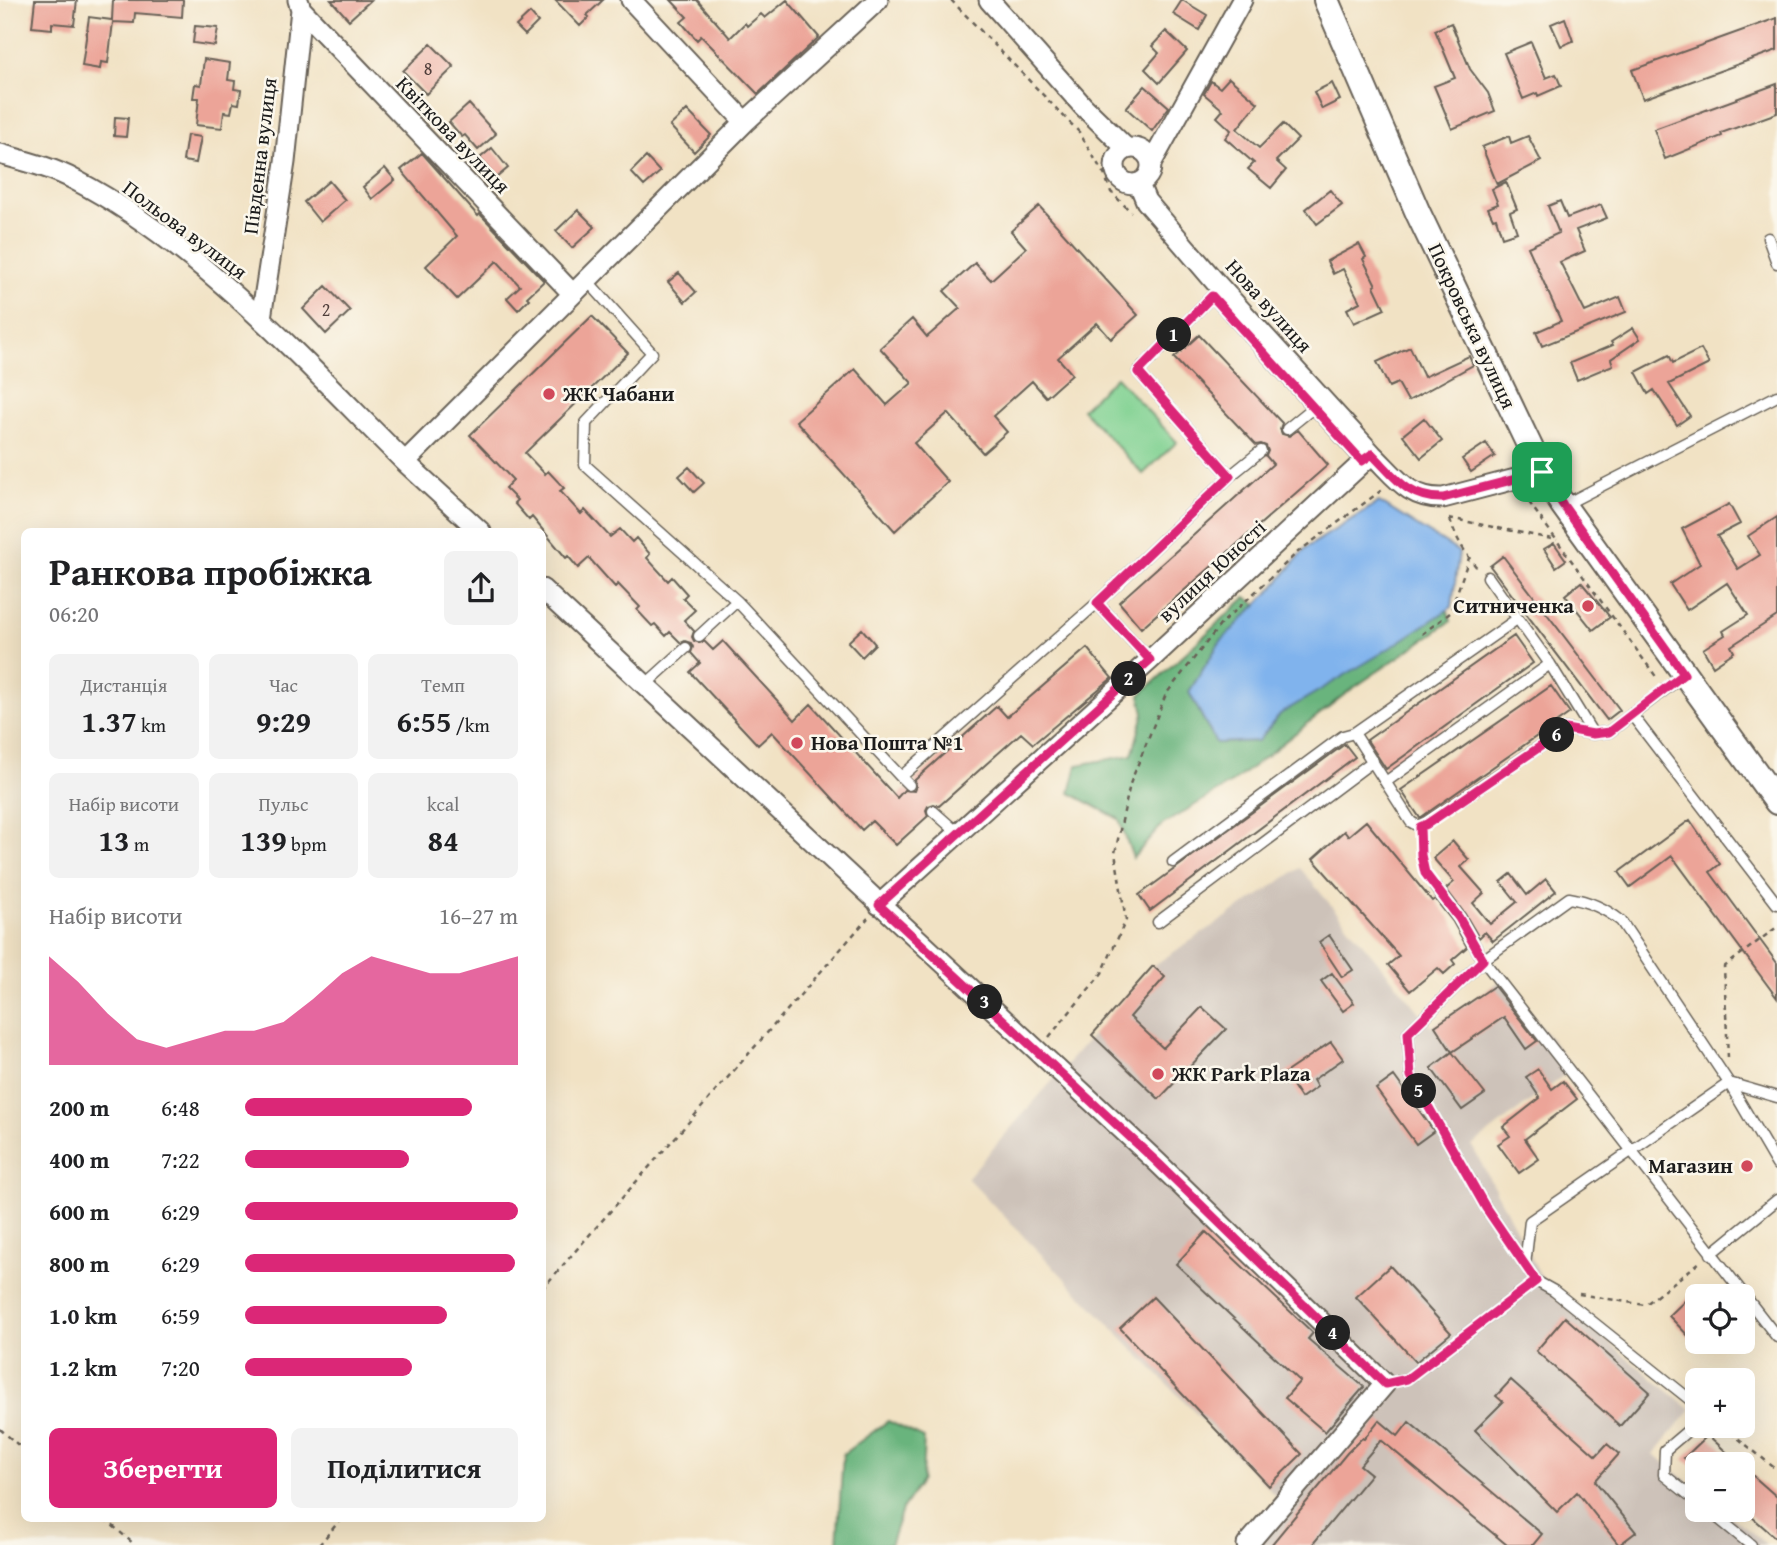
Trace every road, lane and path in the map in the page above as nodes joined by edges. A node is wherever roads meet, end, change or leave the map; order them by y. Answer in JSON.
{"nodes":[{"id":1,"x":631,"y":0,"type":"edge"},
{"id":2,"x":877,"y":0,"type":"edge"},
{"id":3,"x":951,"y":0,"type":"edge"},
{"id":4,"x":989,"y":0,"type":"edge"},
{"id":5,"x":1241,"y":0,"type":"edge"},
{"id":6,"x":1326,"y":0,"type":"edge"},
{"id":7,"x":299,"y":5,"type":"edge"},
{"id":8,"x":745,"y":122,"type":"junction"},
{"id":9,"x":1127,"y":149,"type":"junction"},
{"id":10,"x":0,"y":154,"type":"edge"},
{"id":11,"x":1151,"y":164,"type":"junction"},
{"id":12,"x":1139,"y":184,"type":"junction"},
{"id":13,"x":1139,"y":220,"type":"dead end"},
{"id":14,"x":1768,"y":238,"type":"dead end"},
{"id":15,"x":1777,"y":263,"type":"edge"},
{"id":16,"x":579,"y":286,"type":"junction"},
{"id":17,"x":261,"y":318,"type":"junction"},
{"id":18,"x":1777,"y":396,"type":"edge"},
{"id":19,"x":1313,"y":408,"type":"junction"},
{"id":20,"x":1287,"y":429,"type":"dead end"},
{"id":21,"x":1261,"y":450,"type":"dead end"},
{"id":22,"x":1367,"y":458,"type":"junction"},
{"id":23,"x":405,"y":462,"type":"junction"},
{"id":24,"x":1542,"y":472,"type":"junction"},
{"id":25,"x":1230,"y":476,"type":"junction"},
{"id":26,"x":1381,"y":485,"type":"dead end"},
{"id":27,"x":1523,"y":493,"type":"dead end"},
{"id":28,"x":1443,"y":498,"type":"junction"},
{"id":29,"x":1563,"y":505,"type":"junction"},
{"id":30,"x":1449,"y":518,"type":"junction"},
{"id":31,"x":477,"y":528,"type":"edge"},
{"id":32,"x":1557,"y":540,"type":"junction"},
{"id":33,"x":1469,"y":558,"type":"junction"},
{"id":34,"x":1477,"y":567,"type":"dead end"},
{"id":35,"x":1488,"y":577,"type":"dead end"},
{"id":36,"x":546,"y":593,"type":"edge"},
{"id":37,"x":737,"y":601,"type":"junction"},
{"id":38,"x":1097,"y":603,"type":"junction"},
{"id":39,"x":1517,"y":620,"type":"junction"},
{"id":40,"x":1422,"y":634,"type":"dead end"},
{"id":41,"x":699,"y":636,"type":"dead end"},
{"id":42,"x":686,"y":648,"type":"dead end"},
{"id":43,"x":1150,"y":660,"type":"junction"},
{"id":44,"x":1550,"y":664,"type":"junction"},
{"id":45,"x":1684,"y":674,"type":"junction"},
{"id":46,"x":645,"y":685,"type":"junction"},
{"id":47,"x":1665,"y":689,"type":"junction"},
{"id":48,"x":1632,"y":715,"type":"junction"},
{"id":49,"x":1354,"y":733,"type":"junction"},
{"id":50,"x":1593,"y":734,"type":"junction"},
{"id":51,"x":1373,"y":761,"type":"junction"},
{"id":52,"x":901,"y":777,"type":"junction"},
{"id":53,"x":1387,"y":781,"type":"junction"},
{"id":54,"x":909,"y":785,"type":"dead end"},
{"id":55,"x":1777,"y":802,"type":"edge"},
{"id":56,"x":933,"y":811,"type":"dead end"},
{"id":57,"x":1420,"y":827,"type":"junction"},
{"id":58,"x":959,"y":834,"type":"junction"},
{"id":59,"x":1173,"y":862,"type":"dead end"},
{"id":60,"x":1435,"y":887,"type":"joint"},
{"id":61,"x":1777,"y":904,"type":"edge"},
{"id":62,"x":879,"y":905,"type":"junction"},
{"id":63,"x":1158,"y":922,"type":"dead end"},
{"id":64,"x":1777,"y":927,"type":"edge"},
{"id":65,"x":1483,"y":960,"type":"junction"},
{"id":66,"x":1038,"y":1051,"type":"junction"},
{"id":67,"x":1729,"y":1083,"type":"junction"},
{"id":68,"x":1777,"y":1097,"type":"edge"},
{"id":69,"x":1632,"y":1150,"type":"junction"},
{"id":70,"x":1777,"y":1165,"type":"edge"},
{"id":71,"x":1777,"y":1200,"type":"edge"},
{"id":72,"x":1711,"y":1254,"type":"junction"},
{"id":73,"x":1525,"y":1266,"type":"junction"},
{"id":74,"x":1536,"y":1281,"type":"junction"},
{"id":75,"x":546,"y":1284,"type":"edge"},
{"id":76,"x":1554,"y":1291,"type":"junction"},
{"id":77,"x":1777,"y":1337,"type":"edge"},
{"id":78,"x":1385,"y":1384,"type":"junction"},
{"id":79,"x":1685,"y":1396,"type":"edge"},
{"id":80,"x":0,"y":1429,"type":"edge"},
{"id":81,"x":1685,"y":1433,"type":"edge"},
{"id":82,"x":1738,"y":1438,"type":"edge"},
{"id":83,"x":21,"y":1447,"type":"edge"},
{"id":84,"x":1777,"y":1470,"type":"edge"},
{"id":85,"x":1685,"y":1492,"type":"edge"},
{"id":86,"x":108,"y":1522,"type":"edge"},
{"id":87,"x":338,"y":1522,"type":"edge"},
{"id":88,"x":1723,"y":1522,"type":"edge"},
{"id":89,"x":135,"y":1545,"type":"edge"},
{"id":90,"x":319,"y":1545,"type":"edge"},
{"id":91,"x":1247,"y":1545,"type":"edge"},
{"id":92,"x":1751,"y":1545,"type":"edge"}],
"edges":[{"from":1,"to":8,"type":"street"},
{"from":2,"to":8,"type":"street"},
{"from":3,"to":13,"type":"path"},
{"from":4,"to":9,"type":"street"},
{"from":5,"to":11,"type":"street"},
{"from":6,"to":24,"type":"street","name":"Покровська вулиця"},
{"from":7,"to":16,"type":"street","name":"Квіткова вулиця"},
{"from":7,"to":17,"type":"street","name":"Південна вулиця"},
{"from":8,"to":16,"type":"street"},
{"from":9,"to":11,"type":"street"},
{"from":9,"to":12,"type":"street"},
{"from":10,"to":17,"type":"street","name":"Польова вулиця"},
{"from":11,"to":12,"type":"street"},
{"from":12,"to":22,"type":"street","name":"Нова вулиця"},
{"from":14,"to":15,"type":"lane"},
{"from":16,"to":23,"type":"street"},
{"from":16,"to":37,"type":"lane"},
{"from":17,"to":23,"type":"street","name":"Польова вулиця"},
{"from":18,"to":29,"type":"lane"},
{"from":19,"to":20,"type":"lane"},
{"from":19,"to":22,"type":"lane"},
{"from":19,"to":25,"type":"lane"},
{"from":21,"to":25,"type":"lane"},
{"from":22,"to":28,"type":"street"},
{"from":22,"to":43,"type":"street","name":"вулиця Юності"},
{"from":23,"to":31,"type":"street","name":"Польова вулиця"},
{"from":24,"to":28,"type":"street"},
{"from":24,"to":29,"type":"street","name":"Покровська вулиця"},
{"from":25,"to":38,"type":"lane"},
{"from":26,"to":66,"type":"path"},
{"from":27,"to":32,"type":"path"},
{"from":28,"to":30,"type":"path"},
{"from":29,"to":45,"type":"street","name":"Покровська вулиця"},
{"from":30,"to":32,"type":"path"},
{"from":30,"to":33,"type":"path"},
{"from":32,"to":47,"type":"path"},
{"from":33,"to":34,"type":"path"},
{"from":33,"to":40,"type":"path"},
{"from":35,"to":39,"type":"lane"},
{"from":36,"to":46,"type":"street"},
{"from":37,"to":41,"type":"lane"},
{"from":37,"to":52,"type":"lane"},
{"from":38,"to":43,"type":"lane"},
{"from":38,"to":52,"type":"lane"},
{"from":39,"to":44,"type":"lane"},
{"from":39,"to":49,"type":"lane"},
{"from":42,"to":46,"type":"lane"},
{"from":43,"to":58,"type":"street","name":"вулиця Юності"},
{"from":44,"to":50,"type":"lane"},
{"from":44,"to":53,"type":"lane"},
{"from":45,"to":47,"type":"lane"},
{"from":45,"to":55,"type":"street","name":"Покровська вулиця"},
{"from":46,"to":62,"type":"street"},
{"from":47,"to":48,"type":"lane"},
{"from":48,"to":50,"type":"lane"},
{"from":48,"to":61,"type":"lane"},
{"from":49,"to":51,"type":"lane"},
{"from":49,"to":59,"type":"lane"},
{"from":50,"to":57,"type":"lane"},
{"from":51,"to":53,"type":"lane"},
{"from":51,"to":63,"type":"lane"},
{"from":52,"to":54,"type":"lane"},
{"from":53,"to":57,"type":"lane"},
{"from":56,"to":58,"type":"lane"},
{"from":57,"to":60,"type":"path"},
{"from":58,"to":62,"type":"street","name":"вулиця Юності"},
{"from":60,"to":65,"type":"lane"},
{"from":62,"to":66,"type":"street"},
{"from":62,"to":75,"type":"path"},
{"from":64,"to":67,"type":"path"},
{"from":65,"to":67,"type":"lane"},
{"from":65,"to":69,"type":"lane"},
{"from":65,"to":73,"type":"lane"},
{"from":66,"to":78,"type":"street"},
{"from":67,"to":68,"type":"lane"},
{"from":67,"to":69,"type":"lane"},
{"from":67,"to":70,"type":"lane"},
{"from":69,"to":72,"type":"lane"},
{"from":69,"to":73,"type":"lane"},
{"from":71,"to":72,"type":"lane"},
{"from":72,"to":76,"type":"path"},
{"from":72,"to":77,"type":"lane"},
{"from":73,"to":74,"type":"lane"},
{"from":74,"to":76,"type":"lane"},
{"from":74,"to":78,"type":"lane"},
{"from":76,"to":79,"type":"lane"},
{"from":78,"to":91,"type":"street"},
{"from":80,"to":83,"type":"path"},
{"from":81,"to":85,"type":"lane"},
{"from":82,"to":84,"type":"path"},
{"from":86,"to":89,"type":"path"},
{"from":87,"to":90,"type":"path"},
{"from":88,"to":92,"type":"lane"}]}
